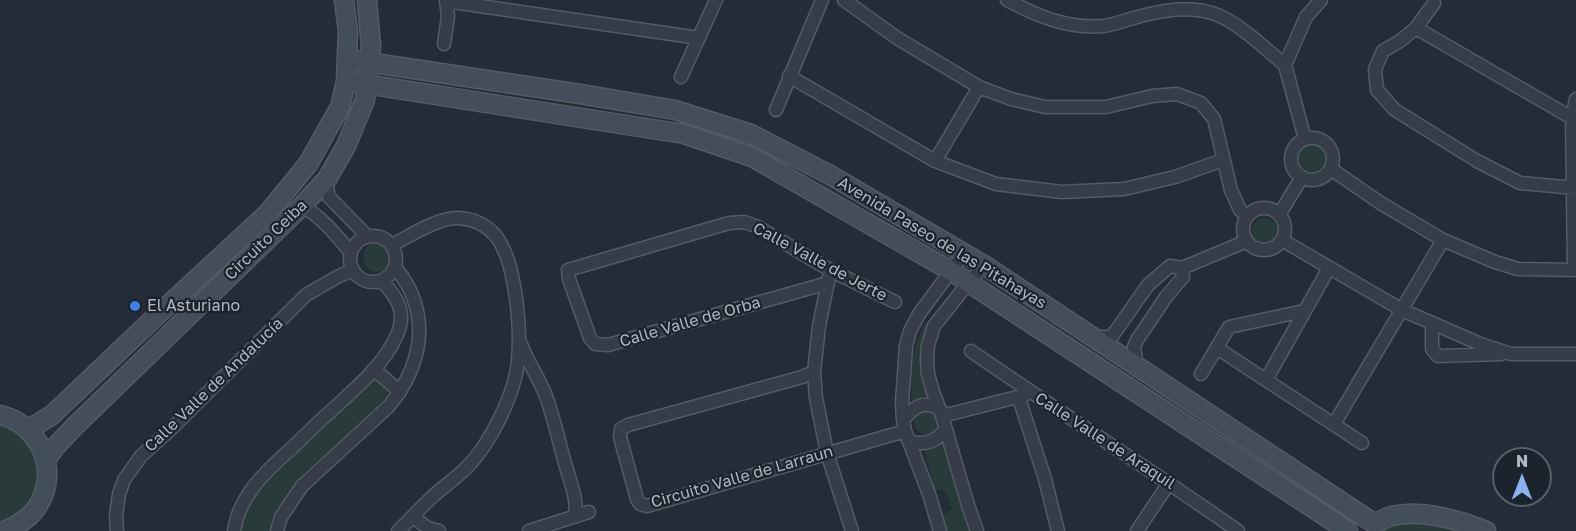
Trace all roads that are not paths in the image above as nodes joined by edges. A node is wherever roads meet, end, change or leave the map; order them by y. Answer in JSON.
{"nodes":[{"id":1,"x":344,"y":0,"type":"edge"},
{"id":2,"x":367,"y":0,"type":"edge"},
{"id":3,"x":716,"y":0,"type":"edge"},
{"id":4,"x":822,"y":0,"type":"edge"},
{"id":5,"x":843,"y":0,"type":"edge"},
{"id":6,"x":1007,"y":0,"type":"edge"},
{"id":7,"x":1322,"y":0,"type":"edge"},
{"id":8,"x":446,"y":1,"type":"edge"},
{"id":9,"x":1434,"y":3,"type":"dead end"},
{"id":10,"x":1416,"y":28,"type":"junction"},
{"id":11,"x":699,"y":38,"type":"junction"},
{"id":12,"x":444,"y":44,"type":"dead end"},
{"id":13,"x":347,"y":59,"type":"junction"},
{"id":14,"x":369,"y":62,"type":"junction"},
{"id":15,"x":1285,"y":65,"type":"junction"},
{"id":16,"x":789,"y":76,"type":"junction"},
{"id":17,"x":681,"y":77,"type":"dead end"},
{"id":18,"x":346,"y":81,"type":"junction"},
{"id":19,"x":367,"y":86,"type":"junction"},
{"id":20,"x":979,"y":87,"type":"junction"},
{"id":21,"x":580,"y":94,"type":"junction"},
{"id":22,"x":1576,"y":99,"type":"edge"},
{"id":23,"x":776,"y":110,"type":"dead end"},
{"id":24,"x":578,"y":117,"type":"junction"},
{"id":25,"x":1572,"y":118,"type":"junction"},
{"id":26,"x":1305,"y":139,"type":"junction"},
{"id":27,"x":1223,"y":160,"type":"junction"},
{"id":28,"x":935,"y":161,"type":"junction"},
{"id":29,"x":1330,"y":169,"type":"junction"},
{"id":30,"x":1302,"y":177,"type":"junction"},
{"id":31,"x":327,"y":179,"type":"junction"},
{"id":32,"x":1574,"y":188,"type":"edge"},
{"id":33,"x":302,"y":206,"type":"junction"},
{"id":34,"x":1280,"y":215,"type":"junction"},
{"id":35,"x":1247,"y":216,"type":"junction"},
{"id":36,"x":744,"y":222,"type":"joint"},
{"id":37,"x":368,"y":237,"type":"junction"},
{"id":38,"x":1282,"y":240,"type":"junction"},
{"id":39,"x":1443,"y":240,"type":"junction"},
{"id":40,"x":1247,"y":242,"type":"junction"},
{"id":41,"x":392,"y":245,"type":"junction"},
{"id":42,"x":965,"y":252,"type":"junction"},
{"id":43,"x":351,"y":253,"type":"junction"},
{"id":44,"x":984,"y":265,"type":"junction"},
{"id":45,"x":395,"y":267,"type":"junction"},
{"id":46,"x":1182,"y":268,"type":"junction"},
{"id":47,"x":1329,"y":268,"type":"junction"},
{"id":48,"x":353,"y":270,"type":"junction"},
{"id":49,"x":830,"y":270,"type":"junction"},
{"id":50,"x":1575,"y":270,"type":"edge"},
{"id":51,"x":951,"y":271,"type":"junction"},
{"id":52,"x":381,"y":281,"type":"junction"},
{"id":53,"x":969,"y":282,"type":"junction"},
{"id":54,"x":828,"y":283,"type":"junction"},
{"id":55,"x":1148,"y":285,"type":"junction"},
{"id":56,"x":1166,"y":297,"type":"junction"},
{"id":57,"x":895,"y":302,"type":"dead end"},
{"id":58,"x":1402,"y":310,"type":"junction"},
{"id":59,"x":1304,"y":311,"type":"junction"},
{"id":60,"x":919,"y":314,"type":"junction"},
{"id":61,"x":1432,"y":323,"type":"junction"},
{"id":62,"x":934,"y":326,"type":"junction"},
{"id":63,"x":1094,"y":337,"type":"junction"},
{"id":64,"x":519,"y":338,"type":"junction"},
{"id":65,"x":1217,"y":348,"type":"junction"},
{"id":66,"x":971,"y":351,"type":"dead end"},
{"id":67,"x":1510,"y":354,"type":"junction"},
{"id":68,"x":1576,"y":354,"type":"edge"},
{"id":69,"x":1137,"y":367,"type":"junction"},
{"id":70,"x":375,"y":370,"type":"junction"},
{"id":71,"x":814,"y":372,"type":"junction"},
{"id":72,"x":1201,"y":374,"type":"dead end"},
{"id":73,"x":1266,"y":380,"type":"junction"},
{"id":74,"x":400,"y":392,"type":"junction"},
{"id":75,"x":1032,"y":393,"type":"junction"},
{"id":76,"x":1019,"y":398,"type":"junction"},
{"id":77,"x":941,"y":413,"type":"junction"},
{"id":78,"x":0,"y":415,"type":"edge"},
{"id":79,"x":1334,"y":424,"type":"junction"},
{"id":80,"x":27,"y":428,"type":"junction"},
{"id":81,"x":946,"y":429,"type":"junction"},
{"id":82,"x":906,"y":431,"type":"junction"},
{"id":83,"x":1362,"y":442,"type":"dead end"},
{"id":84,"x":827,"y":453,"type":"junction"},
{"id":85,"x":46,"y":460,"type":"junction"},
{"id":86,"x":1169,"y":483,"type":"junction"},
{"id":87,"x":589,"y":512,"type":"dead end"},
{"id":88,"x":575,"y":516,"type":"junction"},
{"id":89,"x":413,"y":517,"type":"junction"},
{"id":90,"x":30,"y":525,"type":"edge"},
{"id":91,"x":1372,"y":528,"type":"edge"},
{"id":92,"x":4,"y":531,"type":"edge"},
{"id":93,"x":117,"y":531,"type":"edge"},
{"id":94,"x":234,"y":531,"type":"edge"},
{"id":95,"x":277,"y":531,"type":"edge"},
{"id":96,"x":398,"y":531,"type":"edge"},
{"id":97,"x":439,"y":531,"type":"edge"},
{"id":98,"x":529,"y":531,"type":"edge"},
{"id":99,"x":852,"y":531,"type":"edge"},
{"id":100,"x":940,"y":531,"type":"edge"},
{"id":101,"x":976,"y":531,"type":"edge"},
{"id":102,"x":1058,"y":531,"type":"edge"},
{"id":103,"x":1137,"y":531,"type":"edge"},
{"id":104,"x":1238,"y":531,"type":"edge"},
{"id":105,"x":1348,"y":531,"type":"edge"},
{"id":106,"x":1486,"y":531,"type":"edge"}],
"edges":[{"from":1,"to":13,"type":"street","name":"Circuito Ceiba"},
{"from":2,"to":14,"type":"street","name":"Circuito Ceiba"},
{"from":3,"to":11,"type":"street"},
{"from":4,"to":16,"type":"street"},
{"from":5,"to":20,"type":"street"},
{"from":6,"to":15,"type":"street"},
{"from":7,"to":15,"type":"street"},
{"from":8,"to":11,"type":"street"},
{"from":8,"to":12,"type":"street"},
{"from":9,"to":10,"type":"street"},
{"from":10,"to":25,"type":"street"},
{"from":10,"to":32,"type":"street"},
{"from":11,"to":17,"type":"street"},
{"from":13,"to":14,"type":"street","name":"Avenida Paseo de las Pitahayas"},
{"from":13,"to":18,"type":"street","name":"Circuito Ceiba"},
{"from":14,"to":19,"type":"street","name":"Circuito Ceiba"},
{"from":14,"to":21,"type":"street","name":"Avenida Paseo de las Pitahayas"},
{"from":15,"to":26,"type":"street"},
{"from":16,"to":23,"type":"street"},
{"from":16,"to":28,"type":"street"},
{"from":18,"to":19,"type":"street","name":"Avenida Paseo de las Pitahayas"},
{"from":18,"to":80,"type":"street","name":"Circuito Ceiba"},
{"from":19,"to":24,"type":"street","name":"Avenida Paseo de las Pitahayas"},
{"from":19,"to":31,"type":"street","name":"Circuito Ceiba"},
{"from":20,"to":27,"type":"street"},
{"from":20,"to":28,"type":"street"},
{"from":21,"to":24,"type":"street"},
{"from":21,"to":42,"type":"street","name":"Avenida Paseo de las Pitahayas"},
{"from":22,"to":25,"type":"street"},
{"from":24,"to":51,"type":"street","name":"Avenida Paseo de las Pitahayas"},
{"from":25,"to":32,"type":"street"},
{"from":26,"to":29,"type":"street"},
{"from":26,"to":30,"type":"street"},
{"from":27,"to":28,"type":"street"},
{"from":27,"to":35,"type":"street"},
{"from":29,"to":30,"type":"street"},
{"from":29,"to":39,"type":"street"},
{"from":30,"to":34,"type":"street"},
{"from":31,"to":33,"type":"street","name":"Circuito Ceiba"},
{"from":31,"to":37,"type":"street"},
{"from":32,"to":50,"type":"street"},
{"from":33,"to":43,"type":"street"},
{"from":33,"to":85,"type":"street","name":"Circuito Ceiba"},
{"from":34,"to":35,"type":"street"},
{"from":34,"to":38,"type":"street"},
{"from":35,"to":40,"type":"street"},
{"from":36,"to":49,"type":"street","name":"Calle Valle de Jerte"},
{"from":36,"to":54,"type":"street","name":"Calle Valle de Orba"},
{"from":37,"to":41,"type":"street"},
{"from":37,"to":43,"type":"street"},
{"from":38,"to":40,"type":"street"},
{"from":38,"to":47,"type":"street"},
{"from":39,"to":50,"type":"street"},
{"from":39,"to":58,"type":"street"},
{"from":40,"to":46,"type":"street"},
{"from":41,"to":45,"type":"street"},
{"from":41,"to":64,"type":"street"},
{"from":42,"to":44,"type":"street","name":"Avenida Paseo de las Pitahayas"},
{"from":42,"to":51,"type":"street"},
{"from":43,"to":48,"type":"street"},
{"from":44,"to":53,"type":"street"},
{"from":44,"to":63,"type":"street","name":"Avenida Paseo de las Pitahayas"},
{"from":45,"to":52,"type":"street"},
{"from":45,"to":74,"type":"street"},
{"from":46,"to":55,"type":"street"},
{"from":46,"to":56,"type":"street"},
{"from":47,"to":58,"type":"street"},
{"from":47,"to":59,"type":"street"},
{"from":48,"to":52,"type":"street"},
{"from":48,"to":93,"type":"street","name":"Calle Valle de Andalucía"},
{"from":49,"to":54,"type":"street"},
{"from":49,"to":57,"type":"street","name":"Calle Valle de Jerte"},
{"from":51,"to":53,"type":"street","name":"Avenida Paseo de las Pitahayas"},
{"from":51,"to":60,"type":"street"},
{"from":52,"to":70,"type":"street"},
{"from":53,"to":62,"type":"street"},
{"from":53,"to":105,"type":"street","name":"Avenida Paseo de las Pitahayas"},
{"from":54,"to":71,"type":"street"},
{"from":55,"to":56,"type":"street"},
{"from":55,"to":63,"type":"street"},
{"from":56,"to":69,"type":"street"},
{"from":58,"to":61,"type":"street"},
{"from":58,"to":79,"type":"street"},
{"from":59,"to":65,"type":"street"},
{"from":59,"to":73,"type":"street"},
{"from":60,"to":62,"type":"street"},
{"from":60,"to":82,"type":"street"},
{"from":61,"to":67,"type":"street"},
{"from":61,"to":67,"type":"street"},
{"from":62,"to":77,"type":"street"},
{"from":63,"to":69,"type":"street","name":"Avenida Paseo de las Pitahayas"},
{"from":64,"to":88,"type":"street"},
{"from":64,"to":89,"type":"street"},
{"from":65,"to":72,"type":"street"},
{"from":65,"to":73,"type":"street"},
{"from":66,"to":75,"type":"street","name":"Calle Valle de Araquil"},
{"from":67,"to":68,"type":"street"},
{"from":69,"to":91,"type":"street","name":"Avenida Paseo de las Pitahayas"},
{"from":70,"to":74,"type":"street"},
{"from":70,"to":94,"type":"street"},
{"from":71,"to":84,"type":"street"},
{"from":71,"to":84,"type":"street","name":"Circuito Valle de Larraun"},
{"from":73,"to":79,"type":"street"},
{"from":74,"to":95,"type":"street"},
{"from":75,"to":76,"type":"street","name":"Circuito Valle de Larraun"},
{"from":75,"to":86,"type":"street","name":"Calle Valle de Araquil"},
{"from":76,"to":77,"type":"street","name":"Circuito Valle de Larraun"},
{"from":76,"to":102,"type":"street"},
{"from":77,"to":81,"type":"street"},
{"from":77,"to":82,"type":"street","name":"Circuito Valle de Larraun"},
{"from":78,"to":80,"type":"street"},
{"from":79,"to":83,"type":"street"},
{"from":80,"to":85,"type":"street"},
{"from":81,"to":82,"type":"street","name":"Circuito Valle de Larraun"},
{"from":81,"to":101,"type":"street"},
{"from":82,"to":84,"type":"street","name":"Circuito Valle de Larraun"},
{"from":82,"to":100,"type":"street"},
{"from":84,"to":99,"type":"street"},
{"from":85,"to":90,"type":"street"},
{"from":86,"to":103,"type":"street"},
{"from":86,"to":104,"type":"street","name":"Calle Valle de Araquil"},
{"from":87,"to":88,"type":"street"},
{"from":88,"to":98,"type":"street"},
{"from":89,"to":96,"type":"street"},
{"from":89,"to":97,"type":"street"},
{"from":90,"to":92,"type":"street"},
{"from":91,"to":106,"type":"street","name":"Avenida Paseo de las Pitahayas"}]}
